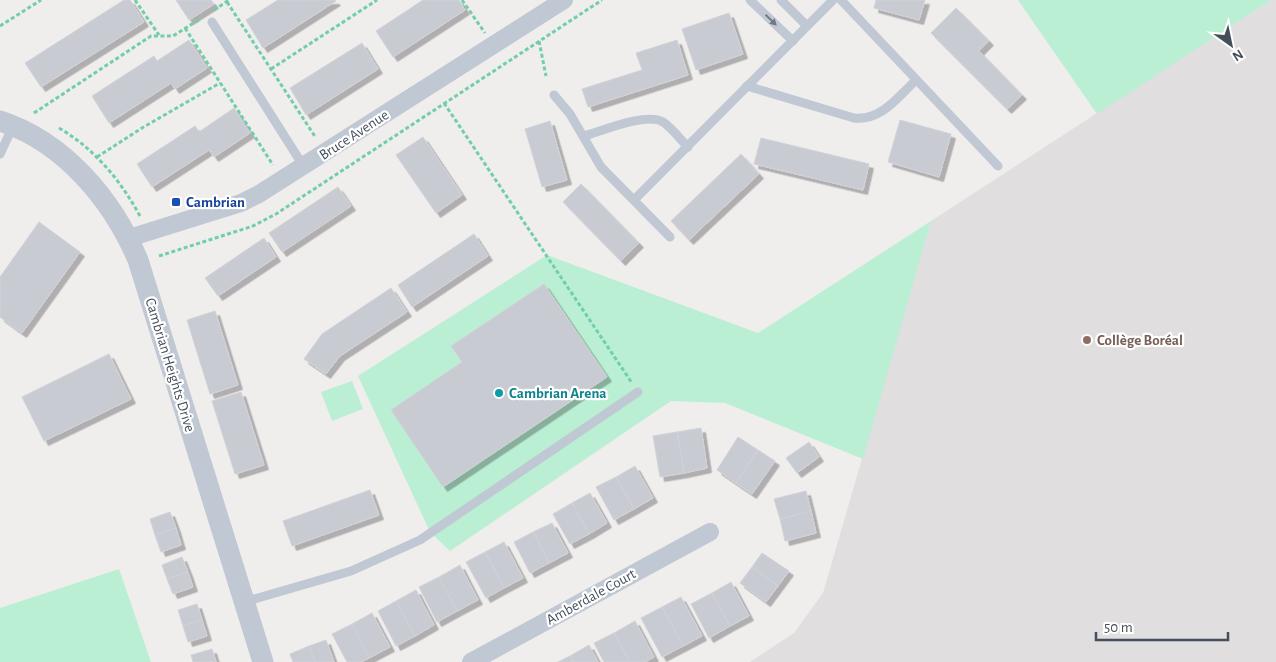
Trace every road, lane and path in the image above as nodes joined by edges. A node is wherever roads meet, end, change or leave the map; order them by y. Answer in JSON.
{"nodes":[{"id":1,"x":41,"y":0,"type":"edge"},
{"id":2,"x":135,"y":0,"type":"edge"},
{"id":3,"x":377,"y":0,"type":"edge"},
{"id":4,"x":462,"y":0,"type":"edge"},
{"id":5,"x":602,"y":0,"type":"edge"},
{"id":6,"x":750,"y":0,"type":"edge"},
{"id":7,"x":780,"y":0,"type":"edge"},
{"id":8,"x":833,"y":0,"type":"edge"},
{"id":9,"x":841,"y":0,"type":"edge"},
{"id":10,"x":228,"y":1,"type":"edge"},
{"id":11,"x":558,"y":2,"type":"edge"},
{"id":12,"x":210,"y":12,"type":"dead end"},
{"id":13,"x":202,"y":18,"type":"dead end"},
{"id":14,"x":212,"y":22,"type":"dead end"},
{"id":15,"x":0,"y":26,"type":"edge"},
{"id":16,"x":808,"y":26,"type":"junction"},
{"id":17,"x":185,"y":28,"type":"junction"},
{"id":18,"x":159,"y":36,"type":"junction"},
{"id":19,"x":793,"y":40,"type":"junction"},
{"id":20,"x":539,"y":41,"type":"junction"},
{"id":21,"x":493,"y":46,"type":"junction"},
{"id":22,"x":271,"y":69,"type":"junction"},
{"id":23,"x":546,"y":76,"type":"dead end"},
{"id":24,"x":916,"y":80,"type":"junction"},
{"id":25,"x":220,"y":83,"type":"junction"},
{"id":26,"x":748,"y":86,"type":"junction"},
{"id":27,"x":554,"y":95,"type":"dead end"},
{"id":28,"x":444,"y":103,"type":"junction"},
{"id":29,"x":34,"y":113,"type":"dead end"},
{"id":30,"x":7,"y":123,"type":"edge"},
{"id":31,"x":584,"y":136,"type":"junction"},
{"id":32,"x":688,"y":147,"type":"junction"},
{"id":33,"x":326,"y":153,"type":"junction"},
{"id":34,"x":0,"y":154,"type":"edge"},
{"id":35,"x":97,"y":157,"type":"dead end"},
{"id":36,"x":998,"y":166,"type":"dead end"},
{"id":37,"x":304,"y":167,"type":"junction"},
{"id":38,"x":283,"y":180,"type":"junction"},
{"id":39,"x":634,"y":200,"type":"junction"},
{"id":40,"x":670,"y":237,"type":"dead end"},
{"id":41,"x":129,"y":238,"type":"junction"},
{"id":42,"x":158,"y":256,"type":"dead end"},
{"id":43,"x":638,"y":392,"type":"joint"},
{"id":44,"x":710,"y":532,"type":"dead end"},
{"id":45,"x":244,"y":602,"type":"junction"},
{"id":46,"x":263,"y":662,"type":"edge"},
{"id":47,"x":471,"y":662,"type":"edge"}],
"edges":[{"from":1,"to":15,"type":"path"},
{"from":2,"to":18,"type":"path"},
{"from":3,"to":22,"type":"path"},
{"from":4,"to":21,"type":"path"},
{"from":5,"to":20,"type":"path"},
{"from":6,"to":19,"type":"lane","one_way":true},
{"from":7,"to":16,"type":"lane"},
{"from":8,"to":16,"type":"lane"},
{"from":9,"to":24,"type":"lane"},
{"from":10,"to":12,"type":"path"},
{"from":10,"to":22,"type":"path"},
{"from":11,"to":21,"type":"street","name":"Bruce Avenue"},
{"from":13,"to":17,"type":"path"},
{"from":14,"to":37,"type":"lane"},
{"from":16,"to":19,"type":"lane"},
{"from":17,"to":18,"type":"path"},
{"from":17,"to":25,"type":"path"},
{"from":18,"to":29,"type":"path"},
{"from":19,"to":26,"type":"lane"},
{"from":20,"to":23,"type":"path"},
{"from":20,"to":28,"type":"path"},
{"from":21,"to":33,"type":"street","name":"Bruce Avenue"},
{"from":22,"to":33,"type":"path"},
{"from":24,"to":26,"type":"lane"},
{"from":24,"to":36,"type":"lane"},
{"from":25,"to":35,"type":"path"},
{"from":25,"to":38,"type":"path"},
{"from":26,"to":32,"type":"lane"},
{"from":27,"to":31,"type":"lane"},
{"from":28,"to":42,"type":"path"},
{"from":28,"to":43,"type":"path"},
{"from":30,"to":34,"type":"lane"},
{"from":30,"to":41,"type":"street","name":"Cambrian Heights Drive"},
{"from":31,"to":32,"type":"lane"},
{"from":31,"to":39,"type":"lane"},
{"from":32,"to":39,"type":"lane"},
{"from":33,"to":37,"type":"street","name":"Bruce Avenue"},
{"from":37,"to":38,"type":"street","name":"Bruce Avenue"},
{"from":38,"to":41,"type":"street","name":"Bruce Avenue"},
{"from":39,"to":40,"type":"lane"},
{"from":41,"to":45,"type":"street","name":"Cambrian Heights Drive"},
{"from":43,"to":45,"type":"lane"},
{"from":44,"to":47,"type":"street","name":"Amberdale Court"},
{"from":45,"to":46,"type":"street","name":"Cambrian Heights Drive"}]}
